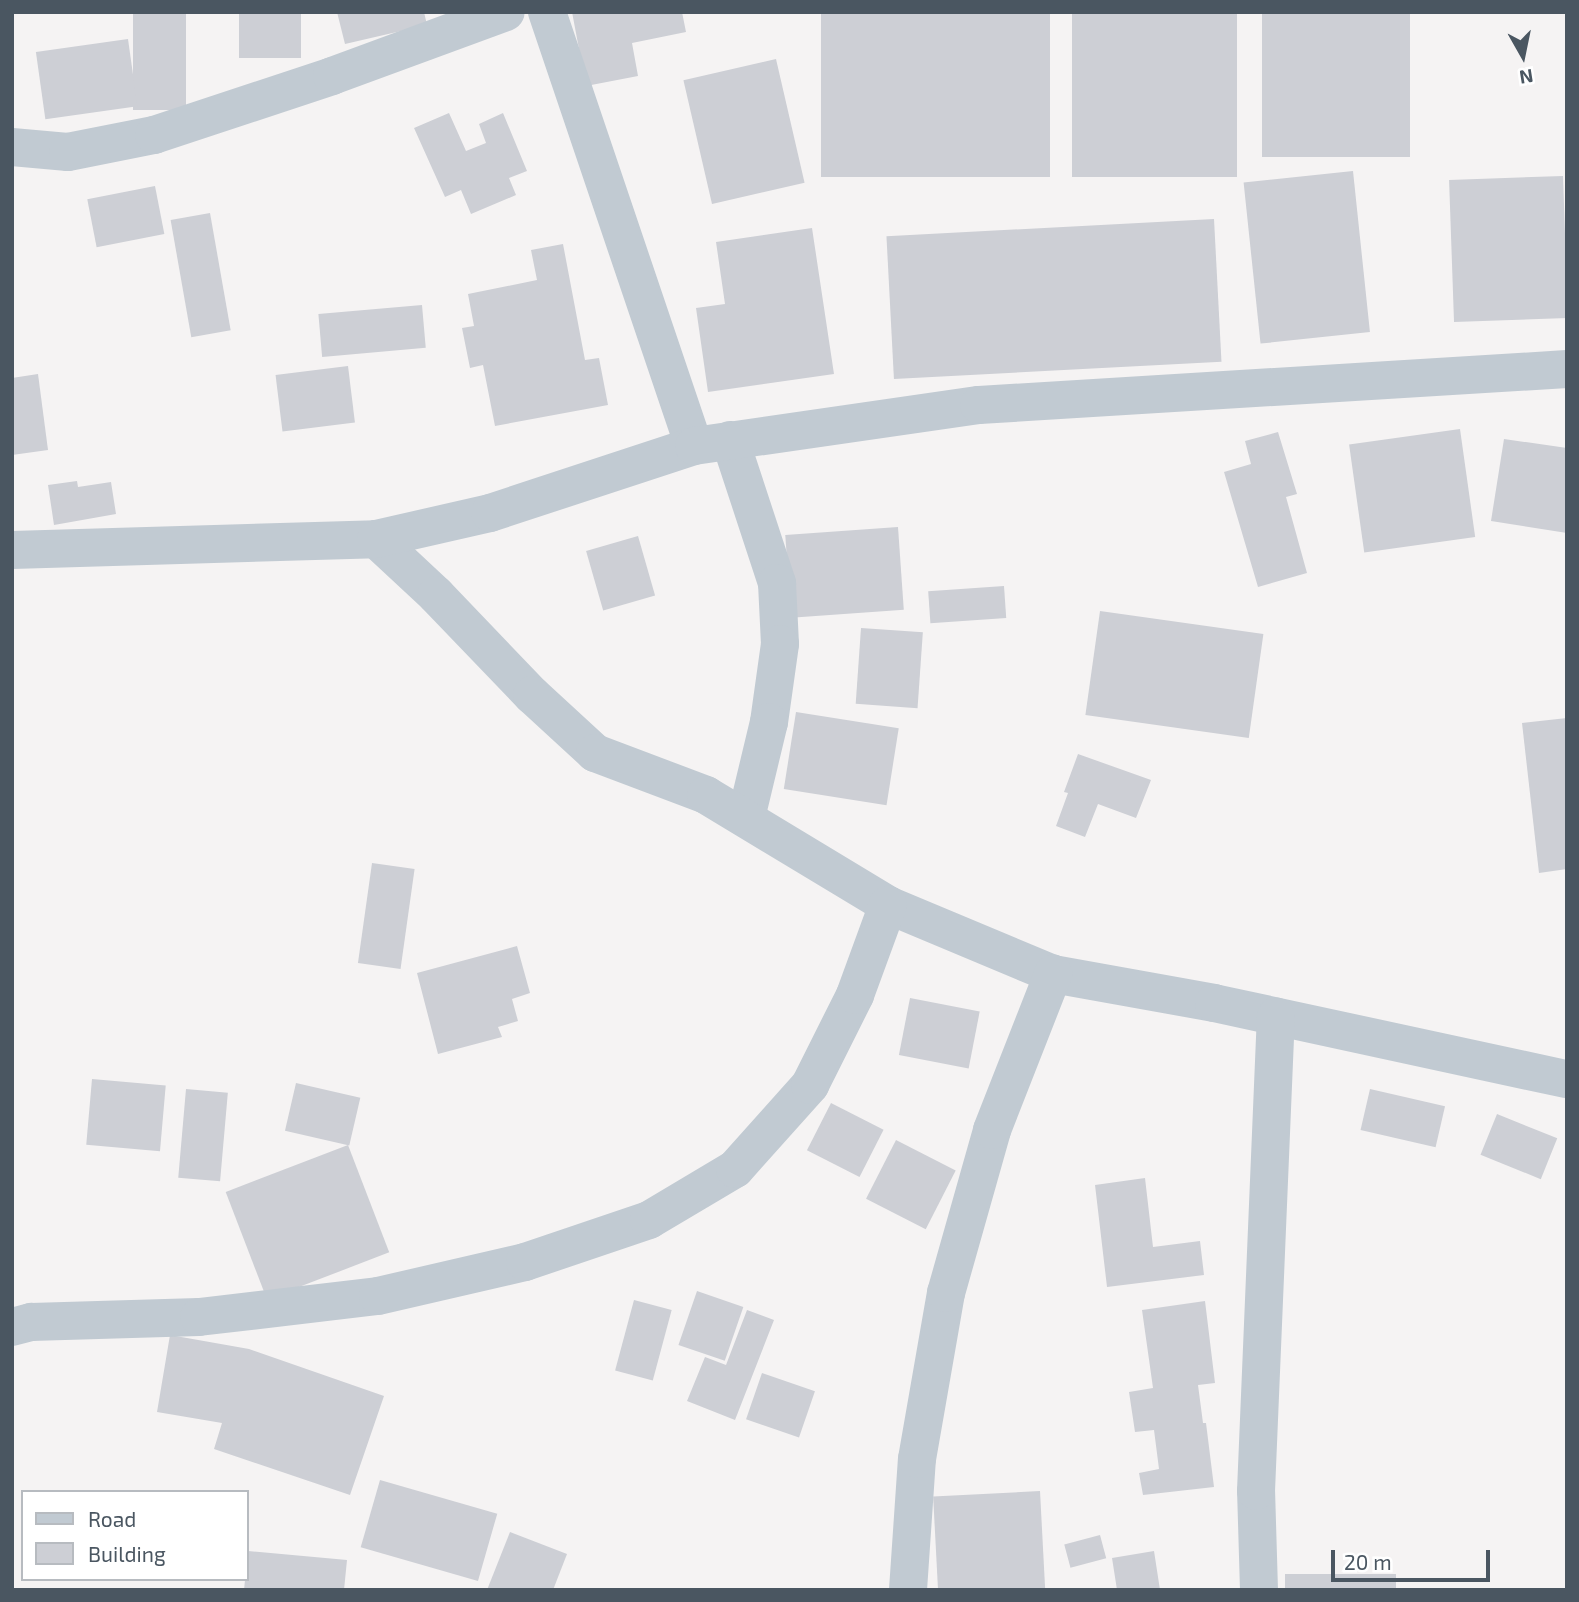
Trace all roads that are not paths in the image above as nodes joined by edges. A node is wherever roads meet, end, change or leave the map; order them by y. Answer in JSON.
{"nodes":[{"id":1,"x":506,"y":12,"type":"edge"},
{"id":2,"x":547,"y":12,"type":"edge"},
{"id":3,"x":12,"y":147,"type":"edge"},
{"id":4,"x":1567,"y":369,"type":"edge"},
{"id":5,"x":712,"y":443,"type":"junction"},
{"id":6,"x":376,"y":539,"type":"junction"},
{"id":7,"x":12,"y":550,"type":"edge"},
{"id":8,"x":746,"y":818,"type":"junction"},
{"id":9,"x":888,"y":905,"type":"junction"},
{"id":10,"x":1053,"y":974,"type":"junction"},
{"id":11,"x":1276,"y":1016,"type":"junction"},
{"id":12,"x":1567,"y":1079,"type":"edge"},
{"id":13,"x":12,"y":1326,"type":"edge"},
{"id":14,"x":908,"y":1590,"type":"edge"},
{"id":15,"x":1259,"y":1590,"type":"edge"}],
"edges":[{"from":1,"to":3,"type":"street"},
{"from":2,"to":5,"type":"street"},
{"from":4,"to":5,"type":"street"},
{"from":5,"to":6,"type":"street"},
{"from":5,"to":8,"type":"street"},
{"from":6,"to":7,"type":"street"},
{"from":6,"to":8,"type":"street"},
{"from":8,"to":9,"type":"street"},
{"from":9,"to":10,"type":"street"},
{"from":9,"to":13,"type":"street"},
{"from":10,"to":11,"type":"street"},
{"from":10,"to":14,"type":"street"},
{"from":11,"to":12,"type":"street"},
{"from":11,"to":15,"type":"street"}]}
